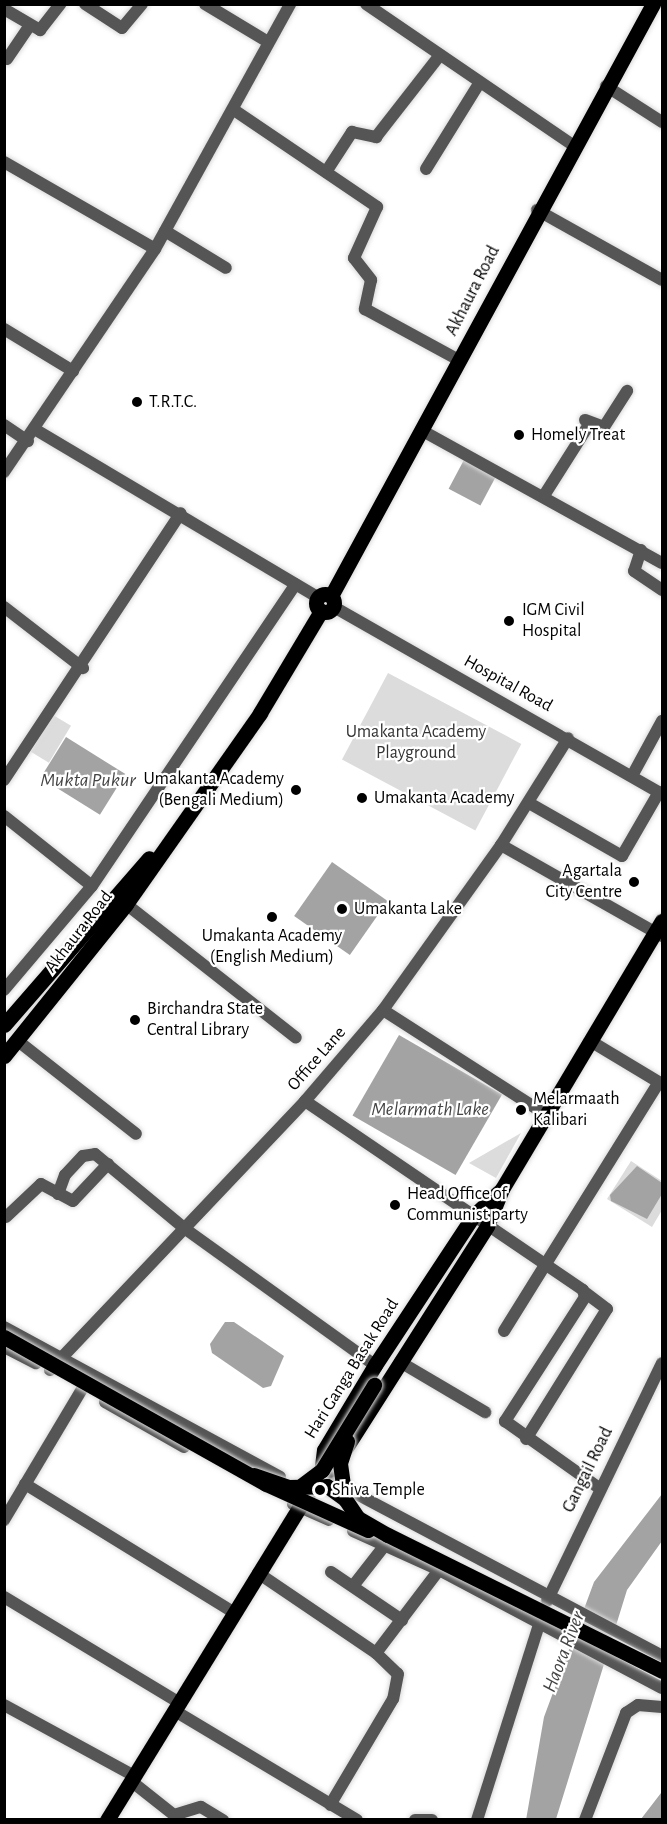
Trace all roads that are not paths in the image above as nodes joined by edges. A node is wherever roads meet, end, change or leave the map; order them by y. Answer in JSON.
{"nodes":[{"id":1,"x":60,"y":4,"type":"edge"},
{"id":2,"x":85,"y":4,"type":"edge"},
{"id":3,"x":142,"y":4,"type":"edge"},
{"id":4,"x":206,"y":4,"type":"edge"},
{"id":5,"x":290,"y":4,"type":"edge"},
{"id":6,"x":366,"y":4,"type":"edge"},
{"id":7,"x":653,"y":4,"type":"edge"},
{"id":8,"x":4,"y":9,"type":"edge"},
{"id":9,"x":30,"y":25,"type":"junction"},
{"id":10,"x":268,"y":42,"type":"junction"},
{"id":11,"x":440,"y":55,"type":"junction"},
{"id":12,"x":8,"y":59,"type":"dead end"},
{"id":13,"x":480,"y":82,"type":"junction"},
{"id":14,"x":606,"y":86,"type":"junction"},
{"id":15,"x":234,"y":110,"type":"junction"},
{"id":16,"x":663,"y":122,"type":"edge"},
{"id":17,"x":573,"y":145,"type":"junction"},
{"id":18,"x":4,"y":162,"type":"edge"},
{"id":19,"x":426,"y":169,"type":"dead end"},
{"id":20,"x":326,"y":172,"type":"junction"},
{"id":21,"x":537,"y":210,"type":"junction"},
{"id":22,"x":165,"y":231,"type":"junction"},
{"id":23,"x":154,"y":249,"type":"junction"},
{"id":24,"x":226,"y":268,"type":"dead end"},
{"id":25,"x":662,"y":278,"type":"edge"},
{"id":26,"x":4,"y":329,"type":"edge"},
{"id":27,"x":459,"y":360,"type":"junction"},
{"id":28,"x":73,"y":371,"type":"junction"},
{"id":29,"x":627,"y":391,"type":"dead end"},
{"id":30,"x":4,"y":425,"type":"edge"},
{"id":31,"x":421,"y":430,"type":"junction"},
{"id":32,"x":32,"y":436,"type":"junction"},
{"id":33,"x":4,"y":472,"type":"edge"},
{"id":34,"x":545,"y":494,"type":"junction"},
{"id":35,"x":181,"y":513,"type":"junction"},
{"id":36,"x":641,"y":550,"type":"junction"},
{"id":37,"x":663,"y":563,"type":"edge"},
{"id":38,"x":296,"y":584,"type":"junction"},
{"id":39,"x":663,"y":590,"type":"edge"},
{"id":40,"x":326,"y":603,"type":"junction"},
{"id":41,"x":4,"y":607,"type":"edge"},
{"id":42,"x":83,"y":668,"type":"junction"},
{"id":43,"x":663,"y":721,"type":"edge"},
{"id":44,"x":568,"y":738,"type":"junction"},
{"id":45,"x":632,"y":776,"type":"junction"},
{"id":46,"x":4,"y":780,"type":"edge"},
{"id":47,"x":661,"y":793,"type":"edge"},
{"id":48,"x":530,"y":803,"type":"junction"},
{"id":49,"x":4,"y":816,"type":"edge"},
{"id":50,"x":178,"y":828,"type":"junction"},
{"id":51,"x":501,"y":845,"type":"junction"},
{"id":52,"x":92,"y":886,"type":"junction"},
{"id":53,"x":126,"y":904,"type":"junction"},
{"id":54,"x":660,"y":929,"type":"edge"},
{"id":55,"x":4,"y":990,"type":"edge"},
{"id":56,"x":383,"y":1010,"type":"junction"},
{"id":57,"x":9,"y":1037,"type":"edge"},
{"id":58,"x":296,"y":1038,"type":"dead end"},
{"id":59,"x":592,"y":1042,"type":"junction"},
{"id":60,"x":4,"y":1056,"type":"edge"},
{"id":61,"x":661,"y":1083,"type":"edge"},
{"id":62,"x":305,"y":1101,"type":"junction"},
{"id":63,"x":548,"y":1116,"type":"junction"},
{"id":64,"x":136,"y":1134,"type":"dead end"},
{"id":65,"x":108,"y":1164,"type":"junction"},
{"id":66,"x":58,"y":1194,"type":"junction"},
{"id":67,"x":5,"y":1220,"type":"edge"},
{"id":68,"x":481,"y":1220,"type":"junction"},
{"id":69,"x":184,"y":1228,"type":"junction"},
{"id":70,"x":545,"y":1266,"type":"junction"},
{"id":71,"x":586,"y":1293,"type":"junction"},
{"id":72,"x":4,"y":1327,"type":"edge"},
{"id":73,"x":504,"y":1332,"type":"dead end"},
{"id":74,"x":4,"y":1337,"type":"edge"},
{"id":75,"x":4,"y":1347,"type":"edge"},
{"id":76,"x":61,"y":1358,"type":"junction"},
{"id":77,"x":400,"y":1362,"type":"junction"},
{"id":78,"x":663,"y":1363,"type":"edge"},
{"id":79,"x":375,"y":1365,"type":"junction"},
{"id":80,"x":50,"y":1370,"type":"junction"},
{"id":81,"x":374,"y":1384,"type":"junction"},
{"id":82,"x":82,"y":1389,"type":"junction"},
{"id":83,"x":484,"y":1412,"type":"dead end"},
{"id":84,"x":526,"y":1439,"type":"junction"},
{"id":85,"x":321,"y":1474,"type":"junction"},
{"id":86,"x":254,"y":1475,"type":"junction"},
{"id":87,"x":25,"y":1484,"type":"junction"},
{"id":88,"x":302,"y":1485,"type":"junction"},
{"id":89,"x":598,"y":1487,"type":"junction"},
{"id":90,"x":345,"y":1498,"type":"junction"},
{"id":91,"x":301,"y":1508,"type":"junction"},
{"id":92,"x":5,"y":1517,"type":"edge"},
{"id":93,"x":386,"y":1540,"type":"junction"},
{"id":94,"x":439,"y":1570,"type":"junction"},
{"id":95,"x":331,"y":1572,"type":"dead end"},
{"id":96,"x":258,"y":1573,"type":"junction"},
{"id":97,"x":353,"y":1586,"type":"junction"},
{"id":98,"x":549,"y":1596,"type":"junction"},
{"id":99,"x":4,"y":1597,"type":"edge"},
{"id":100,"x":235,"y":1613,"type":"junction"},
{"id":101,"x":402,"y":1620,"type":"junction"},
{"id":102,"x":538,"y":1625,"type":"junction"},
{"id":103,"x":376,"y":1653,"type":"junction"},
{"id":104,"x":663,"y":1656,"type":"edge"},
{"id":105,"x":663,"y":1671,"type":"edge"},
{"id":106,"x":663,"y":1688,"type":"edge"},
{"id":107,"x":4,"y":1705,"type":"edge"},
{"id":108,"x":177,"y":1707,"type":"junction"},
{"id":109,"x":663,"y":1707,"type":"edge"},
{"id":110,"x":132,"y":1778,"type":"junction"},
{"id":111,"x":330,"y":1805,"type":"junction"},
{"id":112,"x":107,"y":1820,"type":"edge"},
{"id":113,"x":223,"y":1820,"type":"edge"},
{"id":114,"x":357,"y":1820,"type":"edge"},
{"id":115,"x":415,"y":1820,"type":"edge"},
{"id":116,"x":432,"y":1820,"type":"edge"},
{"id":117,"x":477,"y":1820,"type":"edge"},
{"id":118,"x":585,"y":1820,"type":"edge"}],
"edges":[{"from":1,"to":9,"type":"street"},
{"from":2,"to":3,"type":"street"},
{"from":4,"to":10,"type":"street"},
{"from":5,"to":10,"type":"street"},
{"from":6,"to":11,"type":"street"},
{"from":7,"to":14,"type":"main road","name":"Akhaura Road"},
{"from":8,"to":9,"type":"street"},
{"from":9,"to":12,"type":"street"},
{"from":10,"to":15,"type":"street"},
{"from":11,"to":13,"type":"street"},
{"from":11,"to":20,"type":"street"},
{"from":13,"to":17,"type":"street"},
{"from":13,"to":19,"type":"street"},
{"from":14,"to":16,"type":"street"},
{"from":14,"to":17,"type":"main road","name":"Akhaura Road"},
{"from":15,"to":20,"type":"street"},
{"from":15,"to":22,"type":"street"},
{"from":17,"to":21,"type":"main road","name":"Akhaura Road"},
{"from":18,"to":23,"type":"street"},
{"from":20,"to":27,"type":"street"},
{"from":21,"to":25,"type":"street"},
{"from":21,"to":27,"type":"main road","name":"Akhaura Road"},
{"from":22,"to":23,"type":"street"},
{"from":22,"to":24,"type":"street"},
{"from":23,"to":28,"type":"street"},
{"from":26,"to":28,"type":"street"},
{"from":27,"to":31,"type":"main road","name":"Akhaura Road"},
{"from":28,"to":32,"type":"street"},
{"from":29,"to":34,"type":"street"},
{"from":30,"to":32,"type":"street","name":"Hospital Road"},
{"from":31,"to":34,"type":"street"},
{"from":31,"to":40,"type":"main road","name":"Akhaura Road"},
{"from":32,"to":33,"type":"street"},
{"from":32,"to":35,"type":"street","name":"Hospital Road"},
{"from":34,"to":36,"type":"street"},
{"from":35,"to":38,"type":"street","name":"Hospital Road"},
{"from":35,"to":42,"type":"street"},
{"from":36,"to":37,"type":"street"},
{"from":36,"to":39,"type":"street"},
{"from":38,"to":40,"type":"street","name":"Hospital Road"},
{"from":38,"to":52,"type":"street"},
{"from":40,"to":44,"type":"street","name":"Hospital Road"},
{"from":40,"to":50,"type":"main road","name":"Akhaura Road"},
{"from":41,"to":42,"type":"street"},
{"from":42,"to":46,"type":"street"},
{"from":43,"to":45,"type":"street"},
{"from":44,"to":45,"type":"street","name":"Hospital Road"},
{"from":44,"to":48,"type":"street","name":"Office Lane"},
{"from":45,"to":47,"type":"street","name":"Hospital Road"},
{"from":47,"to":48,"type":"street"},
{"from":48,"to":51,"type":"street","name":"Office Lane"},
{"from":49,"to":52,"type":"street"},
{"from":50,"to":53,"type":"main road","name":"Akhaura Road"},
{"from":50,"to":57,"type":"main road"},
{"from":51,"to":54,"type":"street"},
{"from":51,"to":56,"type":"street","name":"Office Lane"},
{"from":52,"to":55,"type":"street"},
{"from":53,"to":57,"type":"main road","name":"Akhaura Road"},
{"from":53,"to":58,"type":"street"},
{"from":54,"to":59,"type":"main road"},
{"from":56,"to":62,"type":"street","name":"Office Lane"},
{"from":56,"to":63,"type":"street"},
{"from":57,"to":60,"type":"main road","name":"Akhaura Road"},
{"from":57,"to":64,"type":"street"},
{"from":59,"to":61,"type":"street"},
{"from":59,"to":63,"type":"main road"},
{"from":61,"to":70,"type":"street"},
{"from":62,"to":68,"type":"street"},
{"from":62,"to":69,"type":"street","name":"Office Lane"},
{"from":63,"to":68,"type":"main road"},
{"from":65,"to":66,"type":"street"},
{"from":65,"to":66,"type":"street"},
{"from":65,"to":69,"type":"street"},
{"from":66,"to":67,"type":"street"},
{"from":68,"to":70,"type":"street"},
{"from":68,"to":77,"type":"main road","name":"Hari Ganga Basak Road"},
{"from":68,"to":79,"type":"main road","name":"Hari Ganga Basak Road"},
{"from":68,"to":81,"type":"main road"},
{"from":69,"to":76,"type":"street","name":"Office Lane"},
{"from":69,"to":79,"type":"street"},
{"from":70,"to":71,"type":"street"},
{"from":70,"to":73,"type":"street"},
{"from":71,"to":84,"type":"street"},
{"from":71,"to":84,"type":"street"},
{"from":72,"to":76,"type":"street"},
{"from":74,"to":86,"type":"main road","bridge":true},
{"from":75,"to":80,"type":"street"},
{"from":76,"to":80,"type":"street","name":"Office Lane"},
{"from":76,"to":85,"type":"street"},
{"from":77,"to":83,"type":"street"},
{"from":77,"to":85,"type":"main road","name":"Hari Ganga Basak Road"},
{"from":78,"to":89,"type":"street","name":"Gangail Road"},
{"from":79,"to":85,"type":"main road","name":"Hari Ganga Basak Road"},
{"from":80,"to":82,"type":"street"},
{"from":81,"to":88,"type":"main road","bridge":true},
{"from":81,"to":90,"type":"main road","bridge":true},
{"from":82,"to":87,"type":"street"},
{"from":82,"to":91,"type":"street"},
{"from":84,"to":89,"type":"street"},
{"from":85,"to":91,"type":"main road"},
{"from":85,"to":98,"type":"street"},
{"from":86,"to":88,"type":"main road","bridge":true},
{"from":86,"to":93,"type":"main road","bridge":true},
{"from":87,"to":92,"type":"street"},
{"from":87,"to":100,"type":"street"},
{"from":88,"to":90,"type":"main road","bridge":true},
{"from":89,"to":98,"type":"street","name":"Gangail Road"},
{"from":90,"to":93,"type":"main road","bridge":true},
{"from":91,"to":93,"type":"street"},
{"from":91,"to":96,"type":"main road"},
{"from":93,"to":94,"type":"street"},
{"from":93,"to":97,"type":"street"},
{"from":93,"to":105,"type":"main road","bridge":true},
{"from":94,"to":101,"type":"street"},
{"from":94,"to":102,"type":"street"},
{"from":95,"to":97,"type":"street"},
{"from":96,"to":100,"type":"main road"},
{"from":96,"to":103,"type":"street"},
{"from":97,"to":101,"type":"street"},
{"from":98,"to":102,"type":"street","name":"Gangail Road"},
{"from":98,"to":104,"type":"street"},
{"from":99,"to":108,"type":"street"},
{"from":100,"to":108,"type":"main road"},
{"from":101,"to":103,"type":"street"},
{"from":102,"to":106,"type":"street"},
{"from":102,"to":117,"type":"street","name":"Gangail Road"},
{"from":103,"to":111,"type":"street"},
{"from":107,"to":110,"type":"street"},
{"from":108,"to":110,"type":"main road"},
{"from":108,"to":111,"type":"street"},
{"from":109,"to":118,"type":"street"},
{"from":110,"to":112,"type":"main road"},
{"from":110,"to":113,"type":"street"},
{"from":111,"to":114,"type":"street"},
{"from":115,"to":116,"type":"street"}]}
